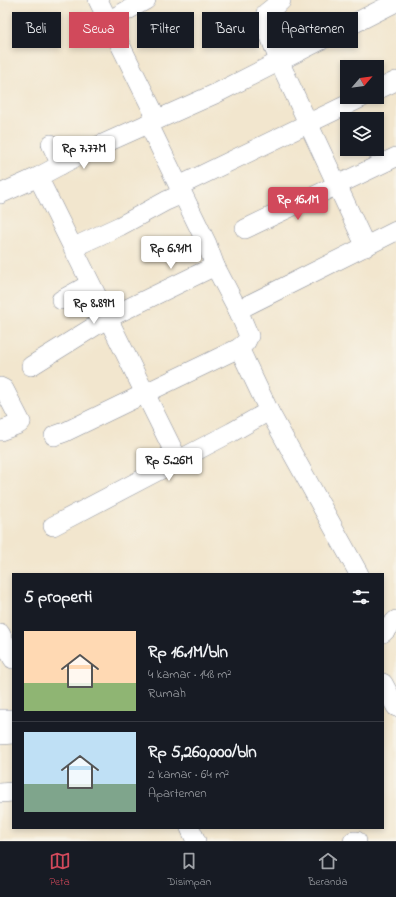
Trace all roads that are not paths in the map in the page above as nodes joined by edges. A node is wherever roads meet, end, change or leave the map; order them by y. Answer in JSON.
{"nodes":[{"id":1,"x":98,"y":0,"type":"edge"},
{"id":2,"x":146,"y":0,"type":"edge"},
{"id":3,"x":281,"y":1,"type":"edge"},
{"id":4,"x":396,"y":2,"type":"edge"},
{"id":5,"x":104,"y":12,"type":"edge"},
{"id":6,"x":124,"y":12,"type":"edge"},
{"id":7,"x":120,"y":48,"type":"edge"},
{"id":8,"x":279,"y":61,"type":"junction"},
{"id":9,"x":396,"y":82,"type":"edge"},
{"id":10,"x":384,"y":87,"type":"edge"},
{"id":11,"x":348,"y":104,"type":"edge"},
{"id":12,"x":152,"y":121,"type":"junction"},
{"id":13,"x":307,"y":123,"type":"junction"},
{"id":14,"x":51,"y":144,"type":"dead end"},
{"id":15,"x":396,"y":157,"type":"edge"},
{"id":16,"x":61,"y":165,"type":"junction"},
{"id":17,"x":38,"y":177,"type":"junction"},
{"id":18,"x":337,"y":186,"type":"junction"},
{"id":19,"x":180,"y":190,"type":"junction"},
{"id":20,"x":0,"y":194,"type":"edge"},
{"id":21,"x":245,"y":229,"type":"dead end"},
{"id":22,"x":396,"y":231,"type":"edge"},
{"id":23,"x":74,"y":247,"type":"junction"},
{"id":24,"x":366,"y":247,"type":"junction"},
{"id":25,"x":215,"y":266,"type":"junction"},
{"id":26,"x":90,"y":284,"type":"junction"},
{"id":27,"x":61,"y":300,"type":"dead end"},
{"id":28,"x":238,"y":310,"type":"junction"},
{"id":29,"x":108,"y":318,"type":"junction"},
{"id":30,"x":238,"y":348,"type":"junction"},
{"id":31,"x":31,"y":366,"type":"dead end"},
{"id":32,"x":0,"y":387,"type":"edge"},
{"id":33,"x":145,"y":393,"type":"junction"},
{"id":34,"x":269,"y":411,"type":"junction"},
{"id":35,"x":0,"y":431,"type":"edge"},
{"id":36,"x":54,"y":436,"type":"dead end"},
{"id":37,"x":178,"y":460,"type":"junction"},
{"id":38,"x":53,"y":526,"type":"dead end"},
{"id":39,"x":358,"y":573,"type":"edge"},
{"id":40,"x":0,"y":633,"type":"edge"},
{"id":41,"x":12,"y":657,"type":"edge"},
{"id":42,"x":384,"y":685,"type":"edge"},
{"id":43,"x":396,"y":708,"type":"edge"},
{"id":44,"x":0,"y":719,"type":"edge"},
{"id":45,"x":12,"y":719,"type":"edge"},
{"id":46,"x":12,"y":734,"type":"edge"},
{"id":47,"x":0,"y":735,"type":"edge"},
{"id":48,"x":12,"y":792,"type":"edge"},
{"id":49,"x":0,"y":793,"type":"edge"},
{"id":50,"x":190,"y":829,"type":"edge"},
{"id":51,"x":196,"y":841,"type":"edge"},
{"id":52,"x":353,"y":841,"type":"edge"},
{"id":53,"x":357,"y":841,"type":"edge"}],
"edges":[{"from":1,"to":5,"type":"street"},
{"from":2,"to":6,"type":"street"},
{"from":3,"to":8,"type":"street"},
{"from":4,"to":8,"type":"street"},
{"from":7,"to":12,"type":"street"},
{"from":8,"to":12,"type":"street"},
{"from":8,"to":13,"type":"street"},
{"from":9,"to":10,"type":"street"},
{"from":11,"to":13,"type":"street"},
{"from":12,"to":16,"type":"street"},
{"from":12,"to":19,"type":"street"},
{"from":13,"to":18,"type":"street"},
{"from":13,"to":19,"type":"street"},
{"from":14,"to":16,"type":"street"},
{"from":15,"to":18,"type":"street"},
{"from":16,"to":17,"type":"street"},
{"from":17,"to":20,"type":"street"},
{"from":17,"to":23,"type":"street"},
{"from":18,"to":21,"type":"street"},
{"from":18,"to":24,"type":"street"},
{"from":19,"to":23,"type":"street"},
{"from":19,"to":25,"type":"street"},
{"from":22,"to":24,"type":"street"},
{"from":23,"to":26,"type":"street"},
{"from":24,"to":28,"type":"street"},
{"from":25,"to":28,"type":"street"},
{"from":25,"to":29,"type":"street"},
{"from":26,"to":27,"type":"street"},
{"from":26,"to":29,"type":"street"},
{"from":28,"to":30,"type":"street"},
{"from":29,"to":31,"type":"street"},
{"from":29,"to":33,"type":"street"},
{"from":30,"to":33,"type":"street"},
{"from":30,"to":34,"type":"street"},
{"from":32,"to":35,"type":"street"},
{"from":33,"to":36,"type":"street"},
{"from":33,"to":37,"type":"street"},
{"from":34,"to":37,"type":"street"},
{"from":34,"to":39,"type":"street"},
{"from":37,"to":38,"type":"street"},
{"from":40,"to":41,"type":"street"},
{"from":42,"to":43,"type":"street"},
{"from":44,"to":45,"type":"street"},
{"from":46,"to":47,"type":"street"},
{"from":48,"to":49,"type":"street"},
{"from":50,"to":51,"type":"street"},
{"from":52,"to":53,"type":"street"}]}
